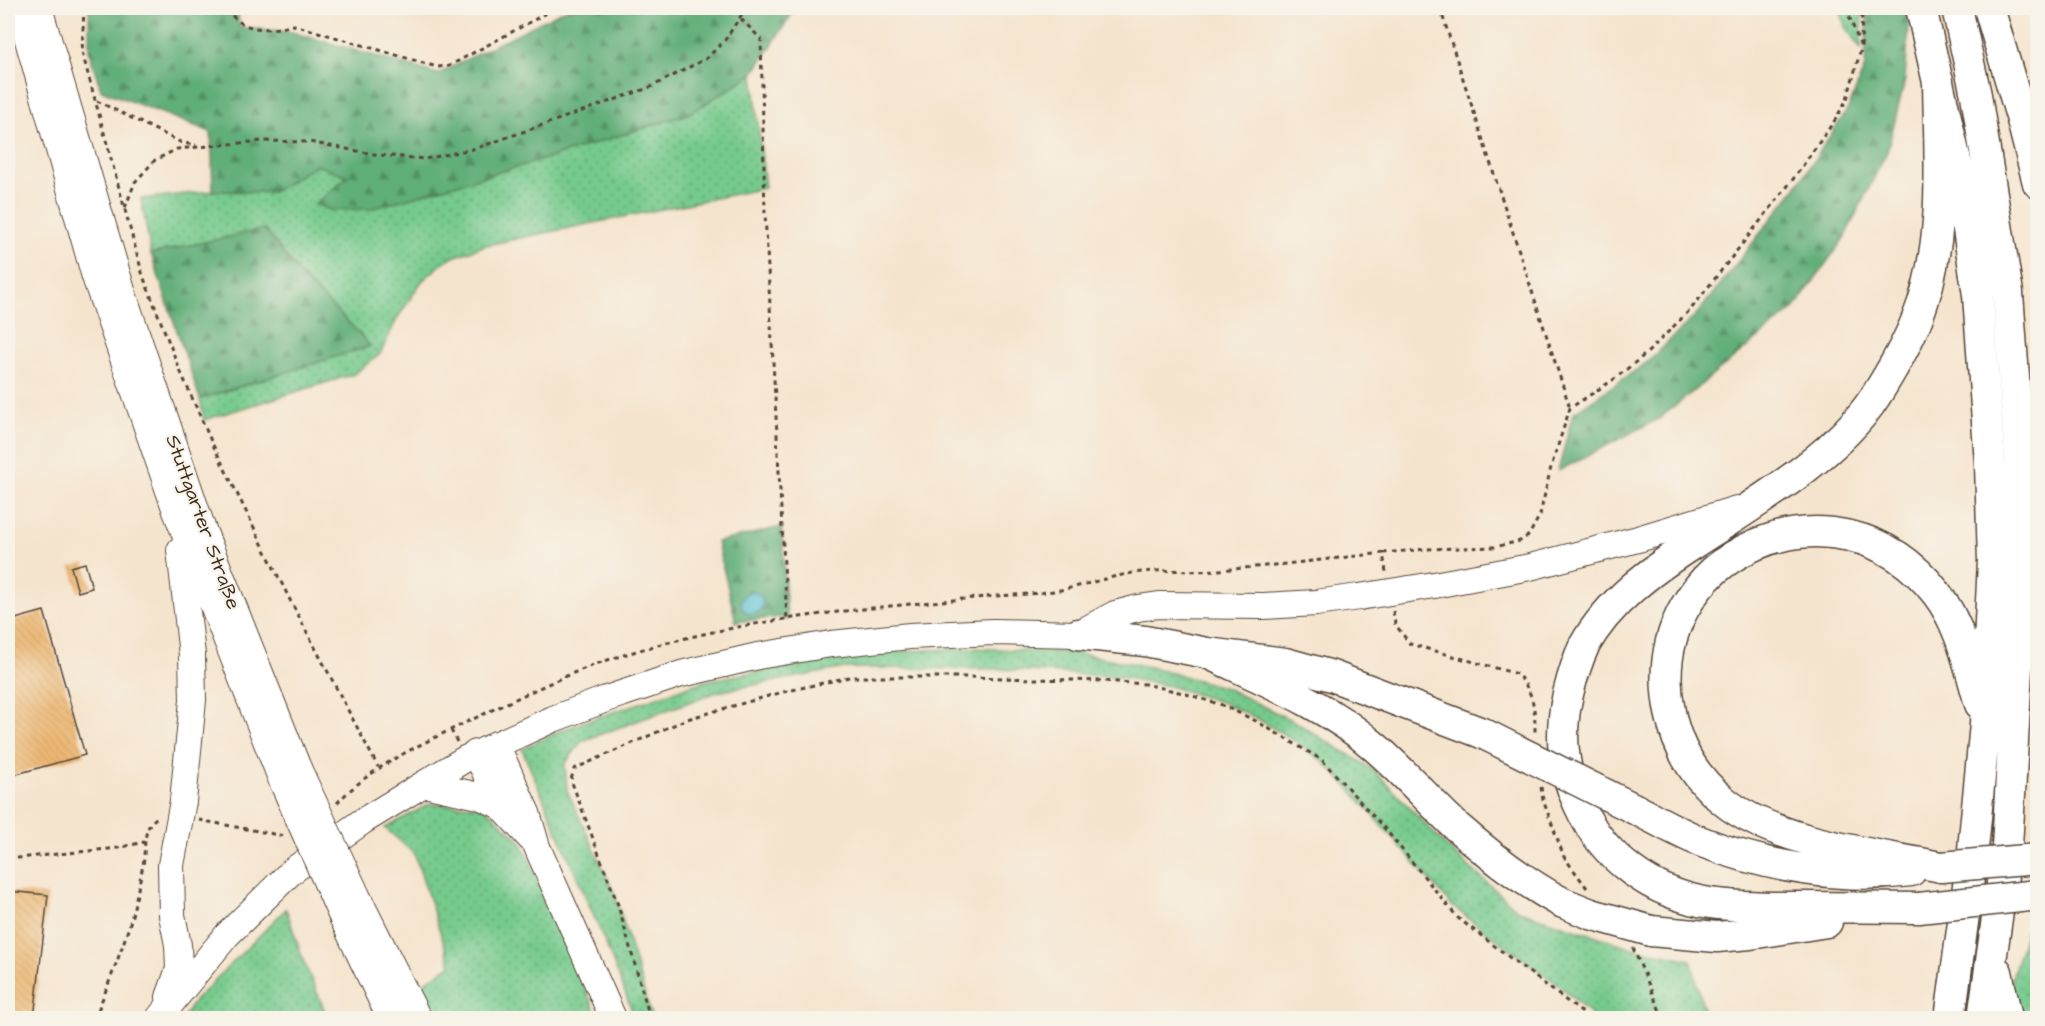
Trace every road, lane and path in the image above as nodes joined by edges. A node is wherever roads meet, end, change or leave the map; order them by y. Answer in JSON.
{"nodes":[{"id":1,"x":19,"y":8,"type":"edge"},
{"id":2,"x":39,"y":8,"type":"edge"},
{"id":3,"x":84,"y":8,"type":"edge"},
{"id":4,"x":227,"y":8,"type":"edge"},
{"id":5,"x":415,"y":8,"type":"edge"},
{"id":6,"x":443,"y":8,"type":"edge"},
{"id":7,"x":556,"y":8,"type":"edge"},
{"id":8,"x":746,"y":8,"type":"edge"},
{"id":9,"x":1440,"y":8,"type":"edge"},
{"id":10,"x":1846,"y":8,"type":"edge"},
{"id":11,"x":1862,"y":8,"type":"edge"},
{"id":12,"x":1921,"y":8,"type":"edge"},
{"id":13,"x":1957,"y":8,"type":"edge"},
{"id":14,"x":1989,"y":8,"type":"edge"},
{"id":15,"x":741,"y":19,"type":"junction"},
{"id":16,"x":1861,"y":49,"type":"junction"},
{"id":17,"x":1938,"y":81,"type":"junction"},
{"id":18,"x":97,"y":101,"type":"junction"},
{"id":19,"x":201,"y":146,"type":"junction"},
{"id":20,"x":2037,"y":183,"type":"edge"},
{"id":21,"x":124,"y":209,"type":"junction"},
{"id":22,"x":1570,"y":408,"type":"junction"},
{"id":23,"x":1754,"y":504,"type":"junction"},
{"id":24,"x":176,"y":511,"type":"junction"},
{"id":25,"x":1383,"y":553,"type":"junction"},
{"id":26,"x":1387,"y":573,"type":"dead end"},
{"id":27,"x":1392,"y":604,"type":"dead end"},
{"id":28,"x":787,"y":620,"type":"junction"},
{"id":29,"x":1078,"y":634,"type":"junction"},
{"id":30,"x":1207,"y":653,"type":"junction"},
{"id":31,"x":1986,"y":724,"type":"junction"},
{"id":32,"x":1536,"y":745,"type":"dead end"},
{"id":33,"x":486,"y":748,"type":"junction"},
{"id":34,"x":290,"y":775,"type":"junction"},
{"id":35,"x":1540,"y":778,"type":"dead end"},
{"id":36,"x":424,"y":784,"type":"junction"},
{"id":37,"x":501,"y":806,"type":"junction"},
{"id":38,"x":187,"y":810,"type":"junction"},
{"id":39,"x":162,"y":815,"type":"dead end"},
{"id":40,"x":289,"y":837,"type":"dead end"},
{"id":41,"x":144,"y":842,"type":"junction"},
{"id":42,"x":537,"y":847,"type":"junction"},
{"id":43,"x":8,"y":859,"type":"edge"},
{"id":44,"x":2037,"y":859,"type":"edge"},
{"id":45,"x":1884,"y":864,"type":"junction"},
{"id":46,"x":1592,"y":894,"type":"dead end"},
{"id":47,"x":2037,"y":895,"type":"edge"},
{"id":48,"x":350,"y":908,"type":"junction"},
{"id":49,"x":1919,"y":908,"type":"junction"},
{"id":50,"x":1642,"y":940,"type":"junction"},
{"id":51,"x":1992,"y":952,"type":"junction"},
{"id":52,"x":162,"y":1014,"type":"edge"},
{"id":53,"x":95,"y":1018,"type":"edge"},
{"id":54,"x":381,"y":1018,"type":"edge"},
{"id":55,"x":390,"y":1018,"type":"edge"},
{"id":56,"x":418,"y":1018,"type":"edge"},
{"id":57,"x":613,"y":1018,"type":"edge"},
{"id":58,"x":650,"y":1018,"type":"edge"},
{"id":59,"x":1589,"y":1018,"type":"edge"},
{"id":60,"x":1663,"y":1018,"type":"edge"},
{"id":61,"x":1950,"y":1018,"type":"edge"},
{"id":62,"x":1983,"y":1018,"type":"edge"},
{"id":63,"x":2007,"y":1018,"type":"edge"}],
"edges":[{"from":1,"to":24,"type":"main road","name":"Stuttgarter Straße"},
{"from":2,"to":34,"type":"main road","name":"Stuttgarter Straße"},
{"from":3,"to":18,"type":"path"},
{"from":4,"to":7,"type":"path"},
{"from":5,"to":6,"type":"path"},
{"from":8,"to":15,"type":"path"},
{"from":9,"to":22,"type":"path"},
{"from":10,"to":16,"type":"path"},
{"from":11,"to":16,"type":"path"},
{"from":12,"to":17,"type":"highway"},
{"from":13,"to":51,"type":"highway"},
{"from":14,"to":20,"type":"highway"},
{"from":15,"to":19,"type":"path"},
{"from":15,"to":28,"type":"path"},
{"from":16,"to":22,"type":"path"},
{"from":17,"to":23,"type":"highway"},
{"from":17,"to":31,"type":"highway"},
{"from":18,"to":19,"type":"path"},
{"from":18,"to":21,"type":"path"},
{"from":19,"to":21,"type":"path"},
{"from":21,"to":28,"type":"path"},
{"from":22,"to":25,"type":"path"},
{"from":23,"to":29,"type":"main road","bridge":true},
{"from":23,"to":49,"type":"highway"},
{"from":24,"to":34,"type":"main road","name":"Stuttgarter Straße"},
{"from":24,"to":38,"type":"main road"},
{"from":25,"to":26,"type":"path"},
{"from":25,"to":28,"type":"path"},
{"from":27,"to":32,"type":"path"},
{"from":29,"to":30,"type":"highway"},
{"from":29,"to":33,"type":"main road"},
{"from":30,"to":45,"type":"highway","bridge":true},
{"from":30,"to":50,"type":"highway","bridge":true},
{"from":31,"to":45,"type":"highway"},
{"from":31,"to":61,"type":"highway"},
{"from":33,"to":36,"type":"main road"},
{"from":33,"to":37,"type":"main road"},
{"from":33,"to":42,"type":"main road"},
{"from":34,"to":48,"type":"main road","name":"Stuttgarter Straße","bridge":true},
{"from":35,"to":46,"type":"path"},
{"from":36,"to":37,"type":"main road"},
{"from":36,"to":52,"type":"main road"},
{"from":37,"to":42,"type":"main road"},
{"from":38,"to":40,"type":"path"},
{"from":38,"to":52,"type":"main road","bridge":true},
{"from":39,"to":41,"type":"path"},
{"from":41,"to":43,"type":"path"},
{"from":41,"to":53,"type":"path"},
{"from":42,"to":57,"type":"main road"},
{"from":44,"to":45,"type":"highway","bridge":true},
{"from":47,"to":49,"type":"highway","bridge":true},
{"from":48,"to":54,"type":"main road"},
{"from":48,"to":55,"type":"main road","name":"Stuttgarter Straße"},
{"from":48,"to":56,"type":"main road","name":"Stuttgarter Straße"},
{"from":49,"to":50,"type":"highway"},
{"from":50,"to":60,"type":"path"},
{"from":51,"to":62,"type":"highway"},
{"from":51,"to":63,"type":"highway"},
{"from":58,"to":59,"type":"path"}]}
